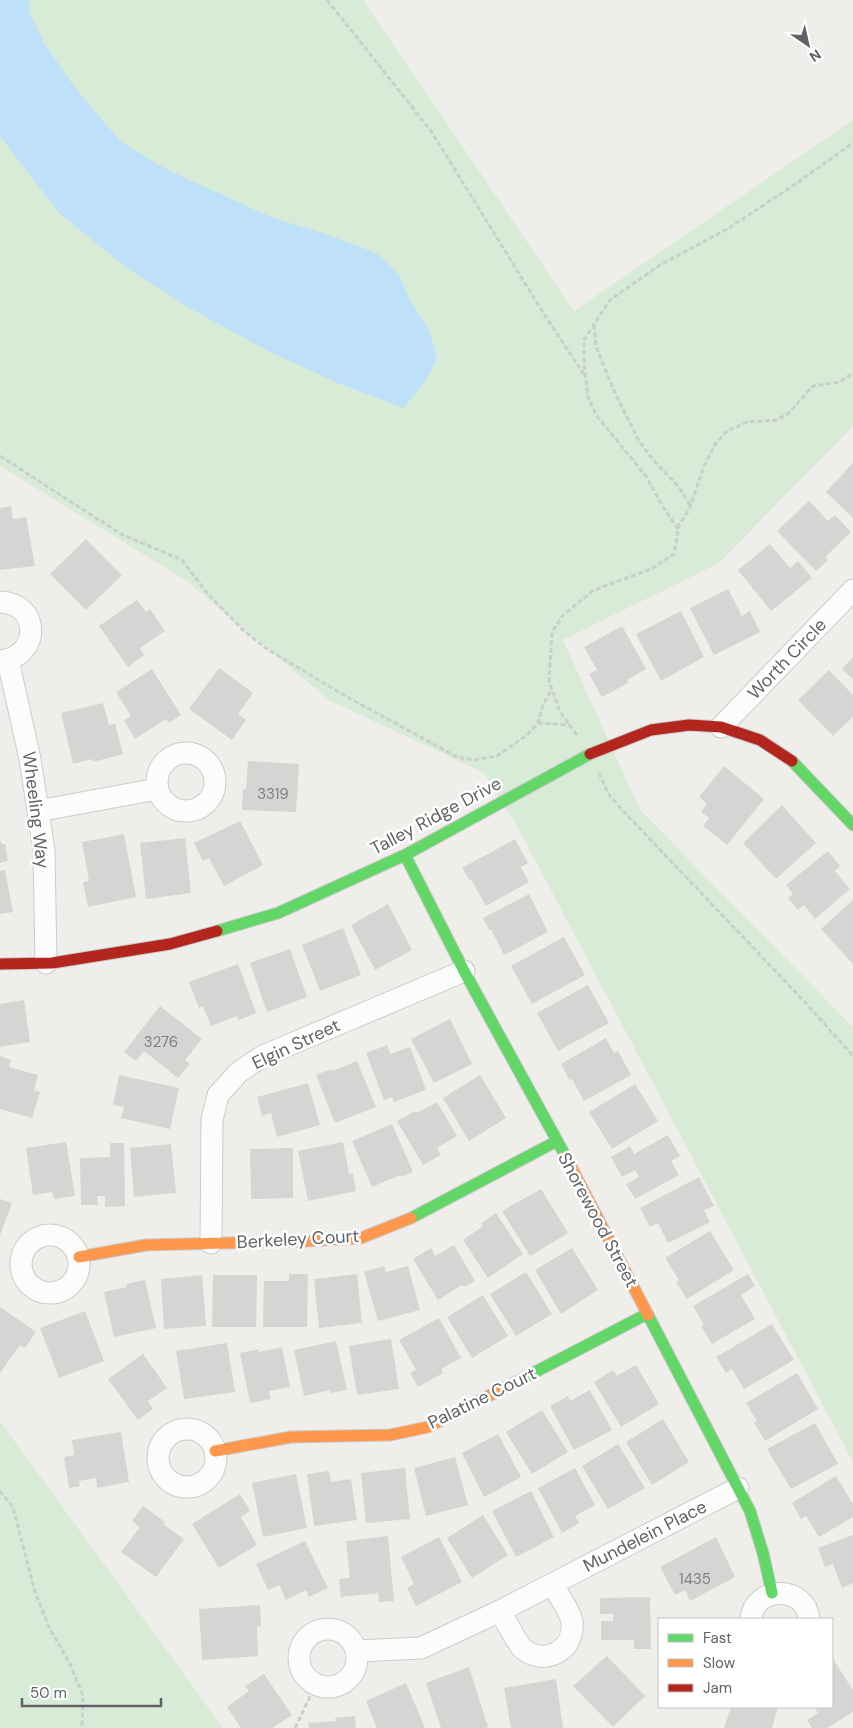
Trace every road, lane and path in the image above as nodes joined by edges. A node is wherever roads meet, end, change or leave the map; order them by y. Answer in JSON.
{"nodes":[{"id":1,"x":327,"y":0,"type":"edge"},
{"id":2,"x":853,"y":143,"type":"edge"},
{"id":3,"x":594,"y":325,"type":"junction"},
{"id":4,"x":853,"y":373,"type":"edge"},
{"id":5,"x":586,"y":376,"type":"junction"},
{"id":6,"x":0,"y":456,"type":"edge"},
{"id":7,"x":690,"y":506,"type":"junction"},
{"id":8,"x":678,"y":529,"type":"junction"},
{"id":9,"x":853,"y":590,"type":"edge"},
{"id":10,"x":0,"y":602,"type":"edge"},
{"id":11,"x":4,"y":660,"type":"edge"},
{"id":12,"x":552,"y":689,"type":"junction"},
{"id":13,"x":538,"y":723,"type":"junction"},
{"id":14,"x":569,"y":725,"type":"junction"},
{"id":15,"x":721,"y":727,"type":"junction"},
{"id":16,"x":590,"y":754,"type":"junction"},
{"id":17,"x":157,"y":789,"type":"dead end"},
{"id":18,"x":38,"y":811,"type":"junction"},
{"id":19,"x":853,"y":825,"type":"edge"},
{"id":20,"x":405,"y":855,"type":"junction"},
{"id":21,"x":46,"y":963,"type":"junction"},
{"id":22,"x":0,"y":964,"type":"edge"},
{"id":23,"x":464,"y":971,"type":"junction"},
{"id":24,"x":853,"y":1056,"type":"edge"},
{"id":25,"x":557,"y":1142,"type":"junction"},
{"id":26,"x":210,"y":1243,"type":"junction"},
{"id":27,"x":79,"y":1257,"type":"dead end"},
{"id":28,"x":647,"y":1314,"type":"junction"},
{"id":29,"x":216,"y":1451,"type":"dead end"},
{"id":30,"x":738,"y":1488,"type":"junction"},
{"id":31,"x":0,"y":1491,"type":"edge"},
{"id":32,"x":552,"y":1584,"type":"junction"},
{"id":33,"x":772,"y":1593,"type":"junction"},
{"id":34,"x":500,"y":1611,"type":"junction"},
{"id":35,"x":751,"y":1618,"type":"edge"},
{"id":36,"x":809,"y":1618,"type":"edge"},
{"id":37,"x":357,"y":1651,"type":"junction"},
{"id":38,"x":316,"y":1684,"type":"junction"},
{"id":39,"x":82,"y":1728,"type":"edge"},
{"id":40,"x":296,"y":1728,"type":"edge"}],
"edges":[{"from":1,"to":5,"type":"path"},
{"from":2,"to":3,"type":"path"},
{"from":3,"to":5,"type":"path"},
{"from":3,"to":7,"type":"path"},
{"from":4,"to":7,"type":"path"},
{"from":5,"to":8,"type":"path"},
{"from":6,"to":13,"type":"path"},
{"from":7,"to":8,"type":"path"},
{"from":8,"to":12,"type":"path"},
{"from":9,"to":15,"type":"street","name":"Worth Circle"},
{"from":10,"to":11,"type":"street","name":"Wheeling Way"},
{"from":11,"to":18,"type":"street","name":"Wheeling Way"},
{"from":12,"to":13,"type":"path"},
{"from":12,"to":14,"type":"path"},
{"from":13,"to":14,"type":"path"},
{"from":14,"to":16,"type":"path"},
{"from":15,"to":16,"type":"street","name":"Talley Ridge Drive"},
{"from":15,"to":19,"type":"street","name":"Talley Ridge Drive"},
{"from":16,"to":20,"type":"street","name":"Talley Ridge Drive"},
{"from":16,"to":24,"type":"path"},
{"from":17,"to":18,"type":"street"},
{"from":18,"to":21,"type":"street","name":"Wheeling Way"},
{"from":20,"to":21,"type":"street","name":"Talley Ridge Drive"},
{"from":20,"to":23,"type":"street","name":"Shorewood Street"},
{"from":21,"to":22,"type":"street","name":"Talley Ridge Drive"},
{"from":23,"to":25,"type":"street","name":"Shorewood Street"},
{"from":23,"to":26,"type":"street","name":"Elgin Street"},
{"from":25,"to":26,"type":"street","name":"Berkeley Court"},
{"from":25,"to":28,"type":"street","name":"Shorewood Street"},
{"from":26,"to":27,"type":"street","name":"Berkeley Court"},
{"from":28,"to":29,"type":"street","name":"Palatine Court"},
{"from":28,"to":30,"type":"street","name":"Shorewood Street"},
{"from":30,"to":32,"type":"street","name":"Mundelein Place"},
{"from":30,"to":33,"type":"street","name":"Shorewood Street"},
{"from":31,"to":39,"type":"path"},
{"from":32,"to":34,"type":"street","name":"Mundelein Place"},
{"from":32,"to":34,"type":"street"},
{"from":33,"to":35,"type":"street"},
{"from":33,"to":36,"type":"street"},
{"from":34,"to":37,"type":"street","name":"Mundelein Place"},
{"from":37,"to":38,"type":"street"},
{"from":37,"to":38,"type":"street"},
{"from":38,"to":40,"type":"path"}]}
